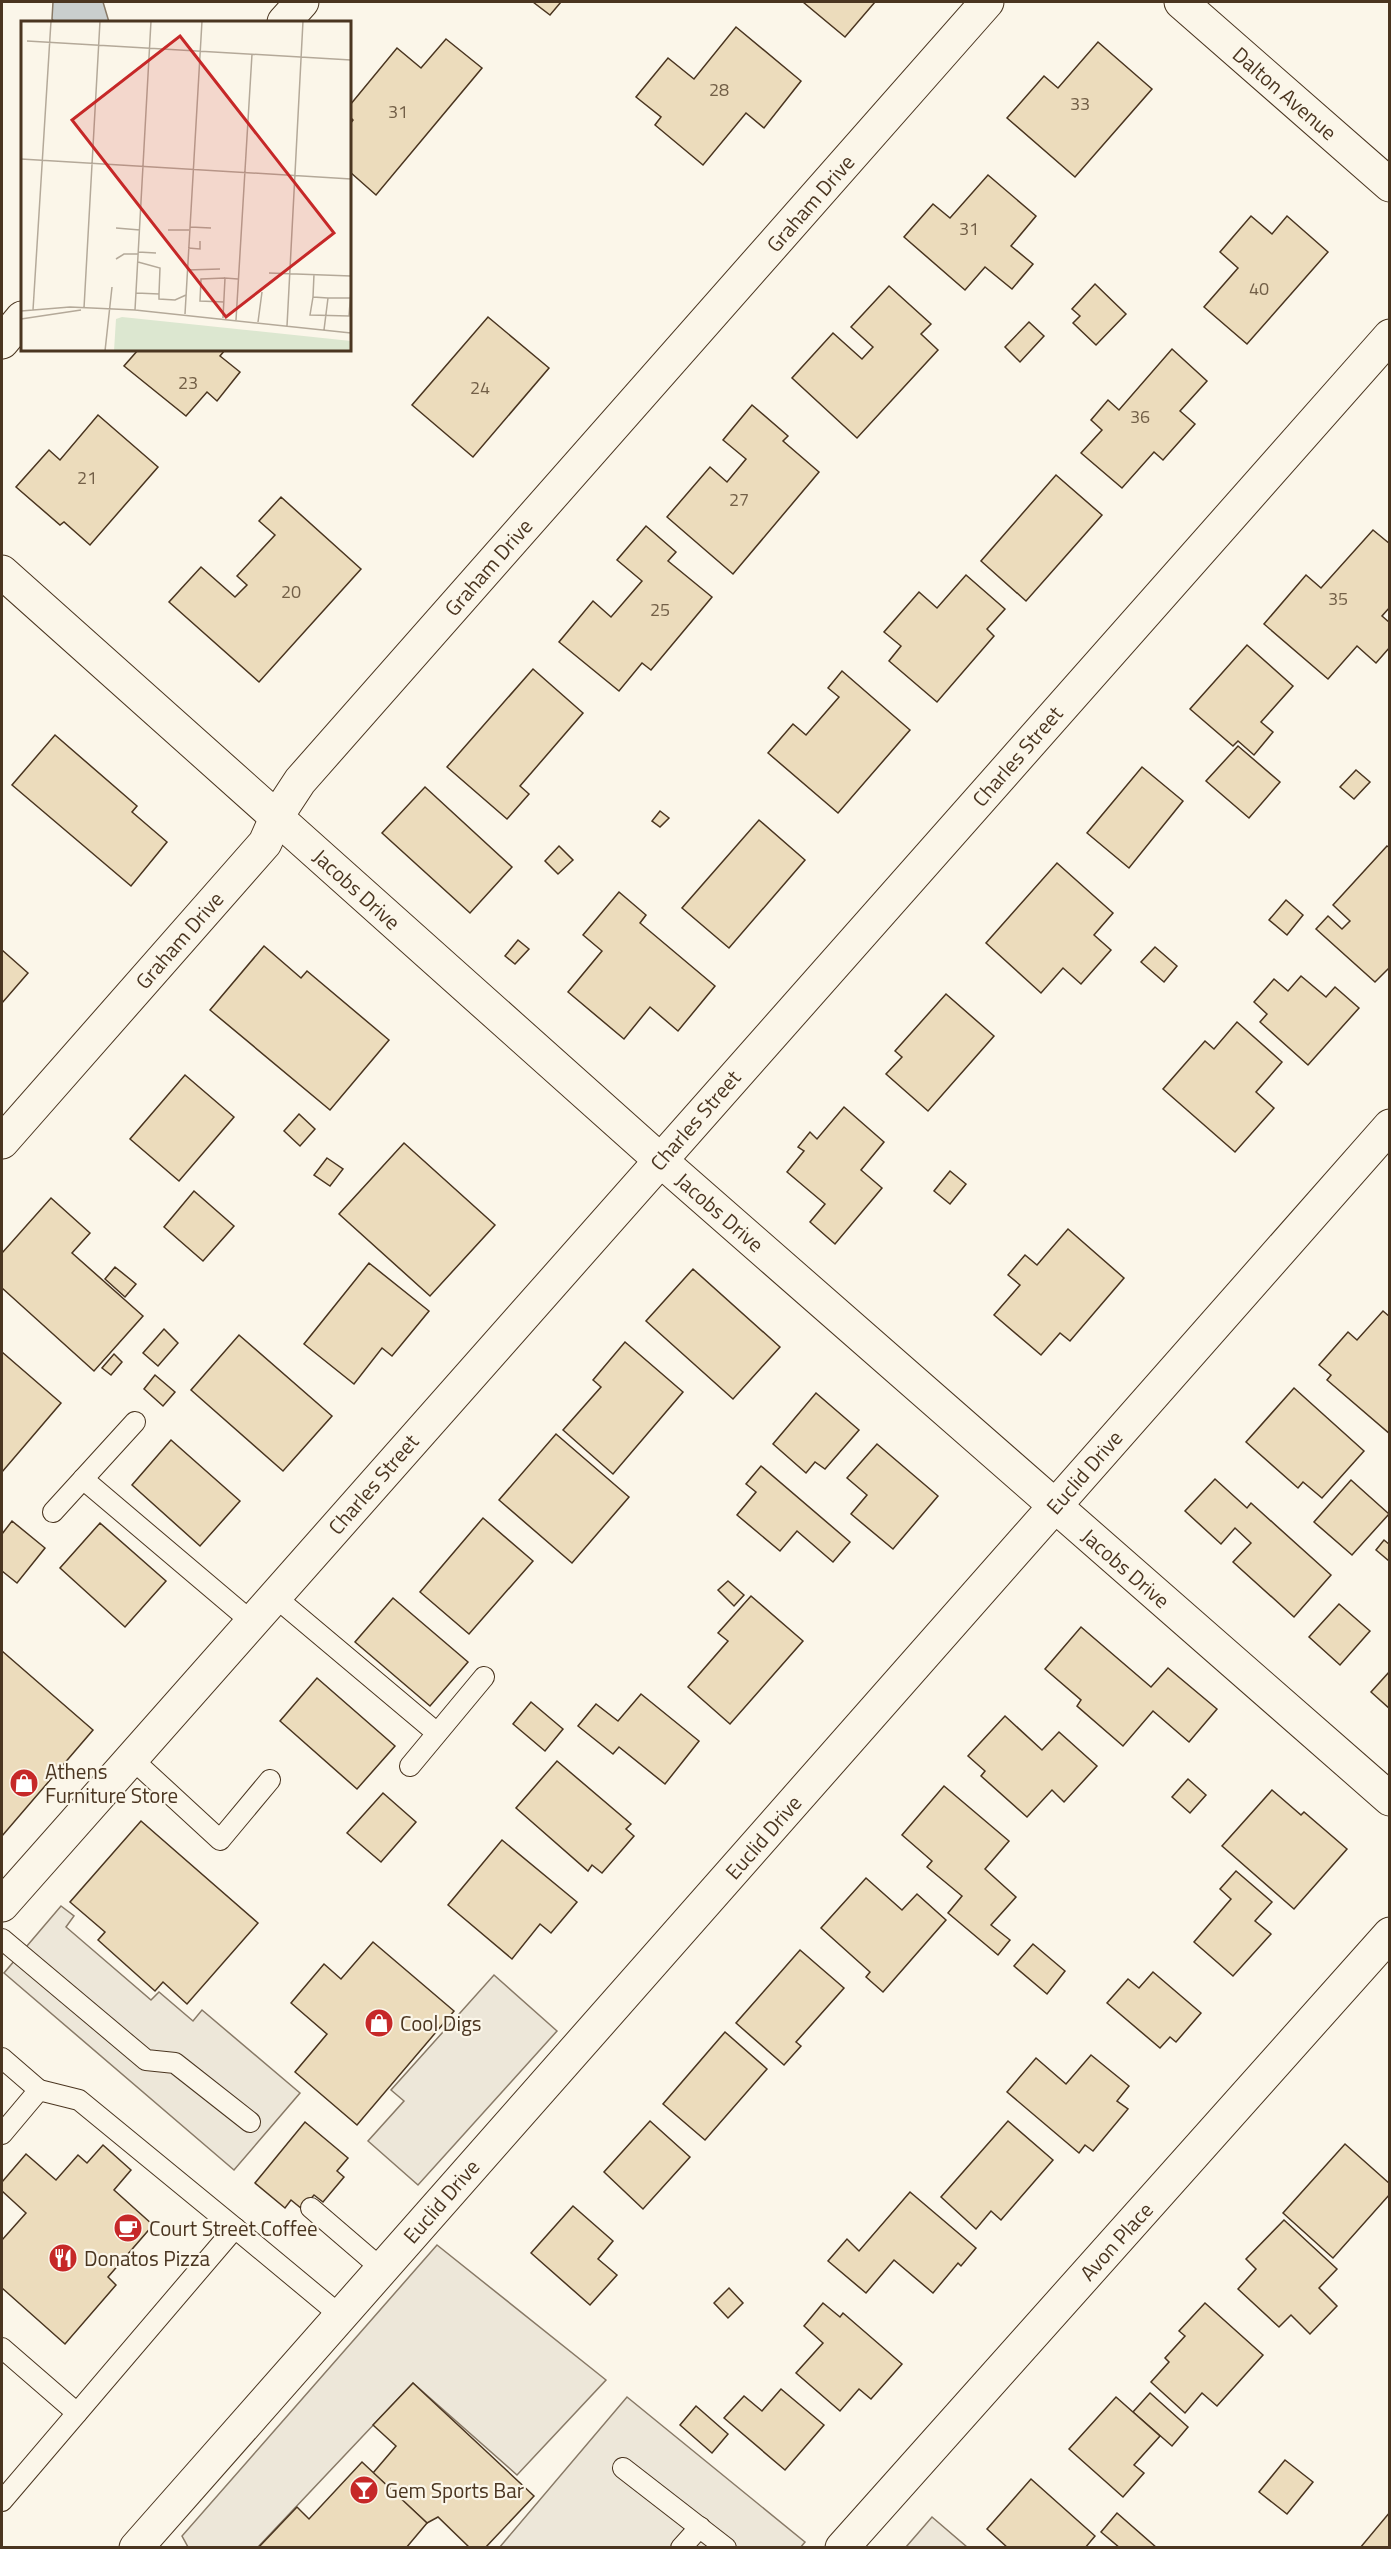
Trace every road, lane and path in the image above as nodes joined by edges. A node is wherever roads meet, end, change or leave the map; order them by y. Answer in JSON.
{"nodes":[{"id":1,"x":302,"y":2,"type":"edge"},
{"id":2,"x":987,"y":2,"type":"edge"},
{"id":3,"x":1181,"y":2,"type":"edge"},
{"id":4,"x":285,"y":21,"type":"edge"},
{"id":5,"x":1389,"y":185,"type":"edge"},
{"id":6,"x":21,"y":319,"type":"edge"},
{"id":7,"x":1389,"y":336,"type":"edge"},
{"id":8,"x":2,"y":342,"type":"edge"},
{"id":9,"x":2,"y":572,"type":"edge"},
{"id":10,"x":277,"y":816,"type":"junction"},
{"id":11,"x":1389,"y":1126,"type":"edge"},
{"id":12,"x":2,"y":1142,"type":"edge"},
{"id":13,"x":659,"y":1160,"type":"junction"},
{"id":14,"x":135,"y":1422,"type":"dead end"},
{"id":15,"x":83,"y":1479,"type":"junction"},
{"id":16,"x":1055,"y":1505,"type":"junction"},
{"id":17,"x":53,"y":1512,"type":"dead end"},
{"id":18,"x":274,"y":1596,"type":"junction"},
{"id":19,"x":252,"y":1622,"type":"junction"},
{"id":20,"x":484,"y":1677,"type":"dead end"},
{"id":21,"x":437,"y":1733,"type":"junction"},
{"id":22,"x":131,"y":1758,"type":"junction"},
{"id":23,"x":410,"y":1766,"type":"dead end"},
{"id":24,"x":270,"y":1780,"type":"dead end"},
{"id":25,"x":1389,"y":1799,"type":"edge"},
{"id":26,"x":2,"y":1905,"type":"edge"},
{"id":27,"x":1389,"y":1934,"type":"edge"},
{"id":28,"x":2,"y":1939,"type":"edge"},
{"id":29,"x":2,"y":2058,"type":"edge"},
{"id":30,"x":39,"y":2090,"type":"junction"},
{"id":31,"x":250,"y":2122,"type":"dead end"},
{"id":32,"x":2,"y":2134,"type":"edge"},
{"id":33,"x":311,"y":2208,"type":"dead end"},
{"id":34,"x":235,"y":2228,"type":"junction"},
{"id":35,"x":382,"y":2269,"type":"junction"},
{"id":36,"x":341,"y":2316,"type":"junction"},
{"id":37,"x":2,"y":2348,"type":"edge"},
{"id":38,"x":77,"y":2413,"type":"junction"},
{"id":39,"x":623,"y":2468,"type":"dead end"},
{"id":40,"x":2,"y":2501,"type":"edge"},
{"id":41,"x":700,"y":2527,"type":"junction"},
{"id":42,"x":136,"y":2547,"type":"edge"},
{"id":43,"x":681,"y":2547,"type":"edge"},
{"id":44,"x":726,"y":2547,"type":"edge"},
{"id":45,"x":842,"y":2547,"type":"edge"}],
"edges":[{"from":1,"to":4,"type":"street"},
{"from":2,"to":10,"type":"street","name":"Graham Drive"},
{"from":3,"to":5,"type":"street","name":"Dalton Avenue"},
{"from":6,"to":8,"type":"street"},
{"from":7,"to":13,"type":"street","name":"Charles Street"},
{"from":9,"to":10,"type":"street","name":"Jacobs Drive"},
{"from":10,"to":12,"type":"street","name":"Graham Drive"},
{"from":10,"to":13,"type":"street","name":"Jacobs Drive"},
{"from":11,"to":16,"type":"street","name":"Euclid Drive"},
{"from":13,"to":16,"type":"street","name":"Jacobs Drive"},
{"from":13,"to":18,"type":"street","name":"Charles Street"},
{"from":14,"to":15,"type":"lane"},
{"from":15,"to":17,"type":"lane"},
{"from":15,"to":19,"type":"lane"},
{"from":16,"to":25,"type":"street","name":"Jacobs Drive"},
{"from":16,"to":35,"type":"street","name":"Euclid Drive"},
{"from":18,"to":19,"type":"street","name":"Charles Street"},
{"from":18,"to":21,"type":"lane"},
{"from":19,"to":22,"type":"street","name":"Charles Street"},
{"from":20,"to":21,"type":"lane"},
{"from":21,"to":23,"type":"lane"},
{"from":22,"to":24,"type":"lane"},
{"from":22,"to":26,"type":"street","name":"Charles Street"},
{"from":27,"to":45,"type":"street","name":"Avon Place"},
{"from":28,"to":31,"type":"lane"},
{"from":29,"to":30,"type":"lane"},
{"from":30,"to":32,"type":"lane"},
{"from":30,"to":34,"type":"lane"},
{"from":33,"to":35,"type":"lane"},
{"from":34,"to":36,"type":"lane"},
{"from":34,"to":38,"type":"lane"},
{"from":35,"to":36,"type":"street","name":"Euclid Drive"},
{"from":36,"to":42,"type":"street","name":"Euclid Drive"},
{"from":37,"to":38,"type":"lane"},
{"from":38,"to":40,"type":"lane"},
{"from":39,"to":41,"type":"lane"},
{"from":41,"to":43,"type":"lane"},
{"from":41,"to":44,"type":"lane"}]}
